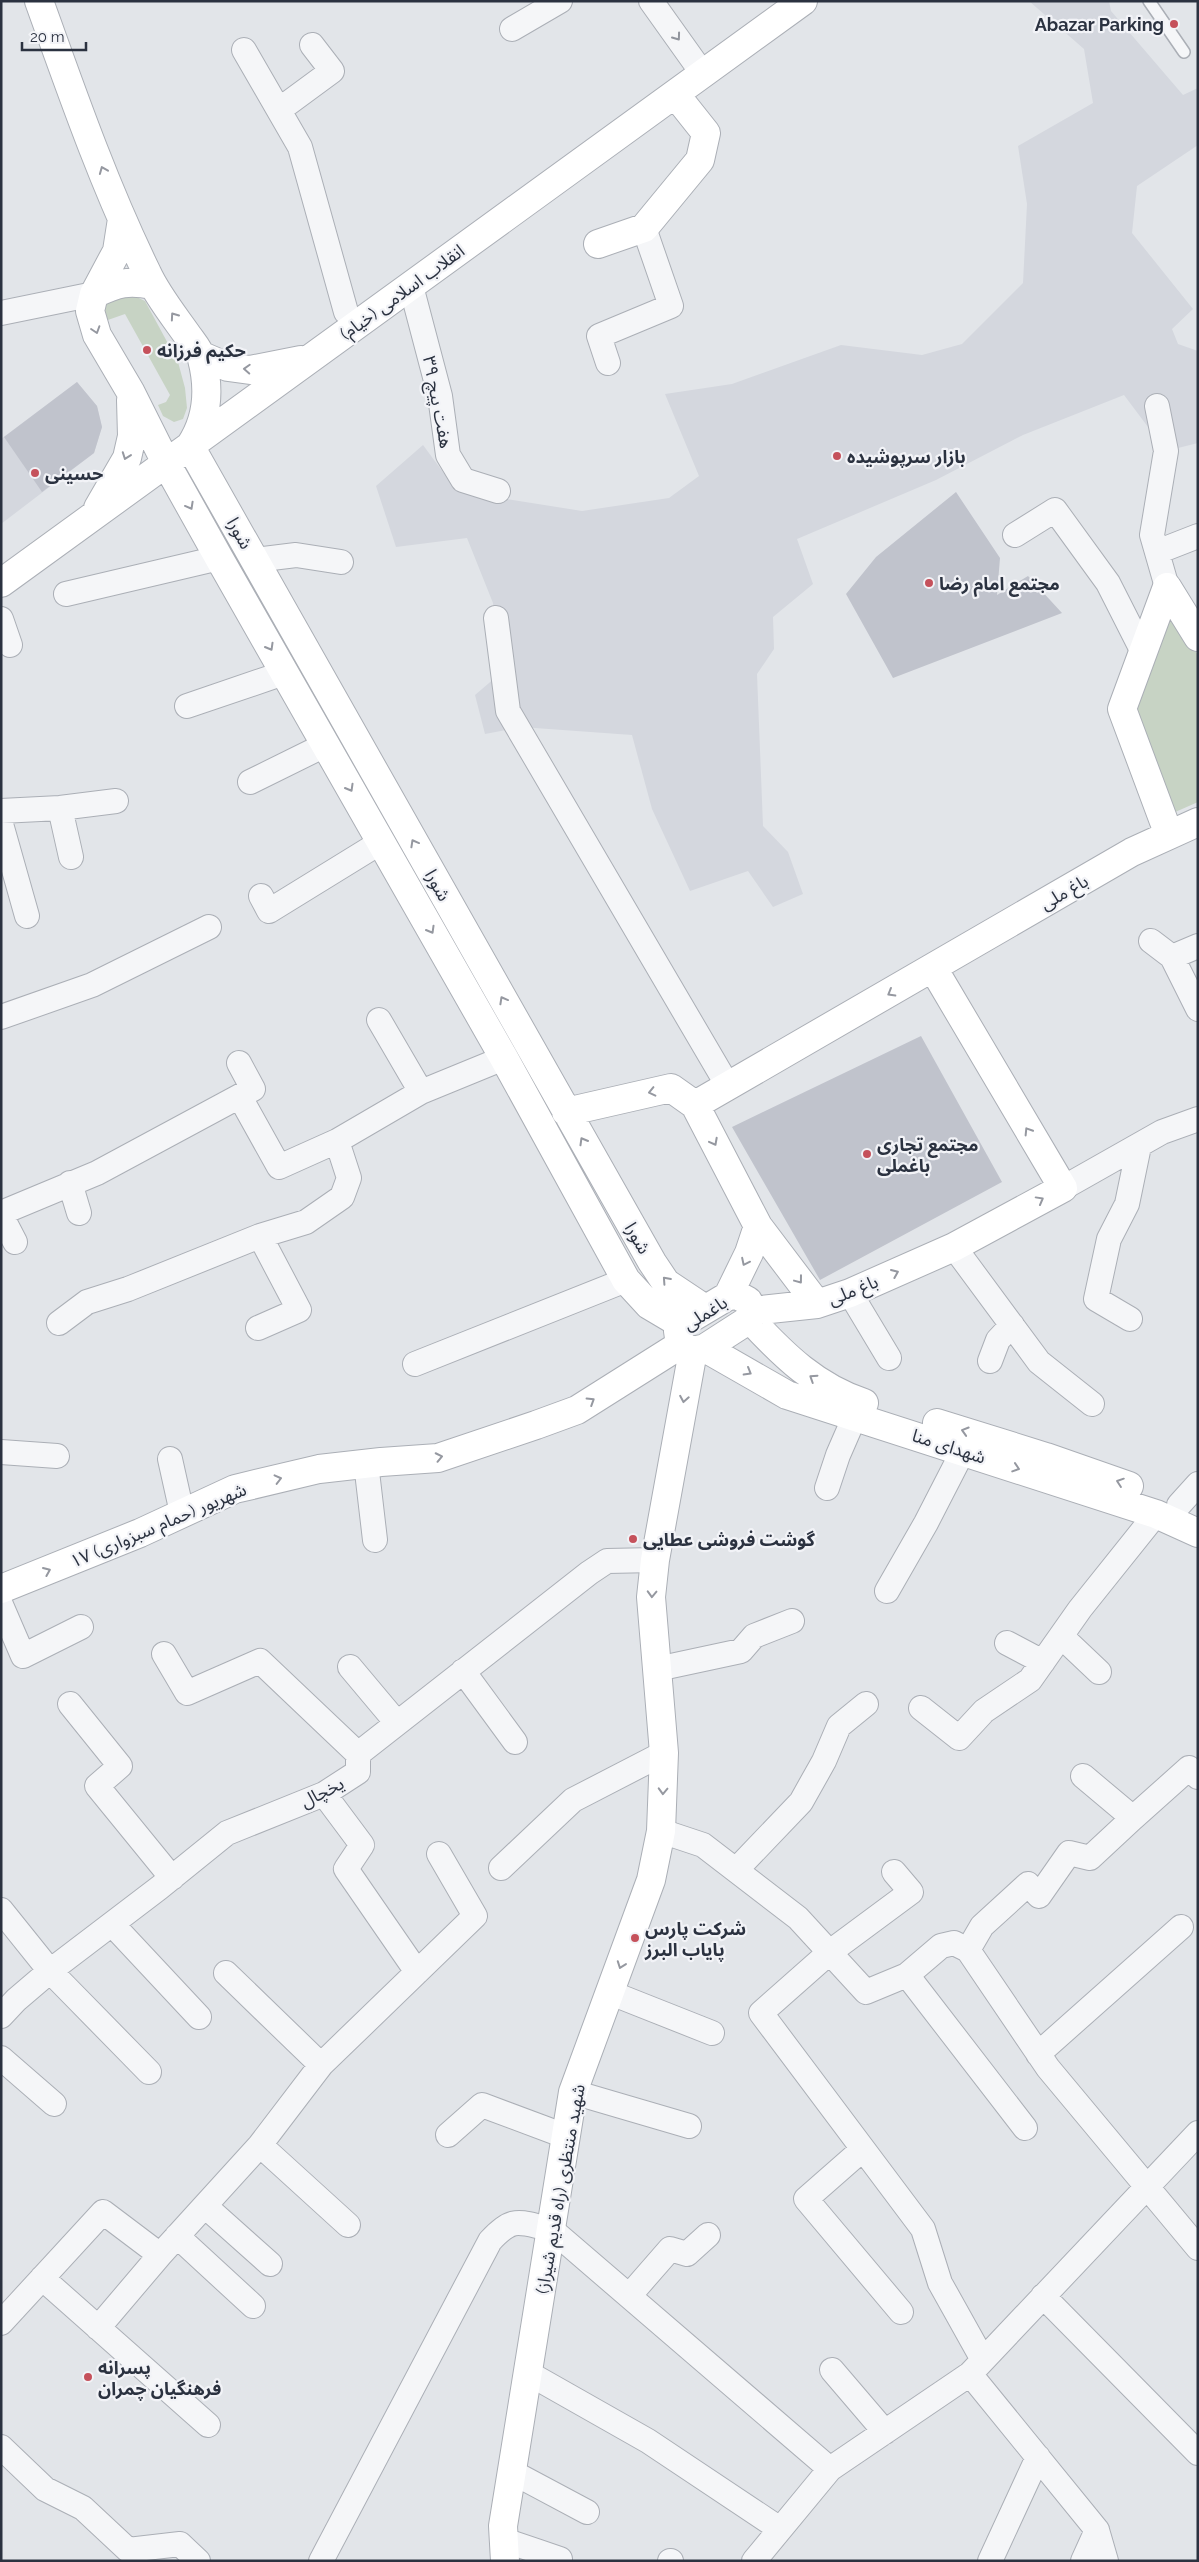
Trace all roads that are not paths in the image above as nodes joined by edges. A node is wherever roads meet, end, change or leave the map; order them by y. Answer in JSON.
{"nodes":[{"id":1,"x":39,"y":1,"type":"edge"},
{"id":2,"x":560,"y":1,"type":"edge"},
{"id":3,"x":651,"y":1,"type":"edge"},
{"id":4,"x":803,"y":1,"type":"edge"},
{"id":5,"x":1149,"y":1,"type":"edge"},
{"id":6,"x":512,"y":30,"type":"dead end"},
{"id":7,"x":312,"y":45,"type":"dead end"},
{"id":8,"x":244,"y":50,"type":"dead end"},
{"id":9,"x":1184,"y":52,"type":"dead end"},
{"id":10,"x":703,"y":74,"type":"junction"},
{"id":11,"x":674,"y":94,"type":"junction"},
{"id":12,"x":279,"y":110,"type":"junction"},
{"id":13,"x":122,"y":219,"type":"junction"},
{"id":14,"x":644,"y":228,"type":"junction"},
{"id":15,"x":598,"y":244,"type":"dead end"},
{"id":16,"x":153,"y":285,"type":"junction"},
{"id":17,"x":410,"y":286,"type":"junction"},
{"id":18,"x":94,"y":294,"type":"junction"},
{"id":19,"x":346,"y":312,"type":"dead end"},
{"id":20,"x":1,"y":313,"type":"edge"},
{"id":21,"x":202,"y":356,"type":"junction"},
{"id":22,"x":312,"y":358,"type":"junction"},
{"id":23,"x":608,"y":363,"type":"dead end"},
{"id":24,"x":130,"y":391,"type":"junction"},
{"id":25,"x":1157,"y":406,"type":"dead end"},
{"id":26,"x":190,"y":446,"type":"junction"},
{"id":27,"x":166,"y":463,"type":"junction"},
{"id":28,"x":498,"y":491,"type":"dead end"},
{"id":29,"x":92,"y":517,"type":"junction"},
{"id":30,"x":1015,"y":535,"type":"dead end"},
{"id":31,"x":1198,"y":536,"type":"edge"},
{"id":32,"x":1157,"y":552,"type":"junction"},
{"id":33,"x":219,"y":558,"type":"junction"},
{"id":34,"x":255,"y":560,"type":"junction"},
{"id":35,"x":341,"y":562,"type":"dead end"},
{"id":36,"x":1,"y":583,"type":"edge"},
{"id":37,"x":1167,"y":587,"type":"junction"},
{"id":38,"x":66,"y":594,"type":"dead end"},
{"id":39,"x":1,"y":618,"type":"edge"},
{"id":40,"x":496,"y":618,"type":"dead end"},
{"id":41,"x":1198,"y":637,"type":"edge"},
{"id":42,"x":10,"y":645,"type":"dead end"},
{"id":43,"x":1143,"y":652,"type":"junction"},
{"id":44,"x":284,"y":673,"type":"junction"},
{"id":45,"x":187,"y":706,"type":"dead end"},
{"id":46,"x":326,"y":745,"type":"junction"},
{"id":47,"x":250,"y":782,"type":"dead end"},
{"id":48,"x":116,"y":801,"type":"dead end"},
{"id":49,"x":60,"y":808,"type":"junction"},
{"id":50,"x":1,"y":811,"type":"edge"},
{"id":51,"x":1198,"y":822,"type":"edge"},
{"id":52,"x":1,"y":824,"type":"edge"},
{"id":53,"x":1169,"y":835,"type":"junction"},
{"id":54,"x":381,"y":842,"type":"junction"},
{"id":55,"x":71,"y":857,"type":"dead end"},
{"id":56,"x":261,"y":896,"type":"dead end"},
{"id":57,"x":27,"y":916,"type":"dead end"},
{"id":58,"x":209,"y":928,"type":"dead end"},
{"id":59,"x":1151,"y":940,"type":"dead end"},
{"id":60,"x":1198,"y":946,"type":"edge"},
{"id":61,"x":1172,"y":957,"type":"junction"},
{"id":62,"x":933,"y":968,"type":"junction"},
{"id":63,"x":1198,"y":1009,"type":"edge"},
{"id":64,"x":1,"y":1016,"type":"edge"},
{"id":65,"x":379,"y":1020,"type":"dead end"},
{"id":66,"x":504,"y":1058,"type":"junction"},
{"id":67,"x":239,"y":1063,"type":"dead end"},
{"id":68,"x":728,"y":1086,"type":"junction"},
{"id":69,"x":421,"y":1092,"type":"junction"},
{"id":70,"x":240,"y":1097,"type":"junction"},
{"id":71,"x":694,"y":1105,"type":"junction"},
{"id":72,"x":566,"y":1112,"type":"junction"},
{"id":73,"x":1198,"y":1119,"type":"edge"},
{"id":74,"x":337,"y":1141,"type":"junction"},
{"id":75,"x":1139,"y":1146,"type":"junction"},
{"id":76,"x":70,"y":1183,"type":"junction"},
{"id":77,"x":1063,"y":1188,"type":"junction"},
{"id":78,"x":1,"y":1214,"type":"edge"},
{"id":79,"x":79,"y":1214,"type":"dead end"},
{"id":80,"x":758,"y":1226,"type":"junction"},
{"id":81,"x":260,"y":1236,"type":"junction"},
{"id":82,"x":15,"y":1242,"type":"dead end"},
{"id":83,"x":954,"y":1247,"type":"junction"},
{"id":84,"x":626,"y":1280,"type":"junction"},
{"id":85,"x":850,"y":1292,"type":"junction"},
{"id":86,"x":728,"y":1296,"type":"junction"},
{"id":87,"x":817,"y":1304,"type":"junction"},
{"id":88,"x":705,"y":1309,"type":"junction"},
{"id":89,"x":751,"y":1315,"type":"junction"},
{"id":90,"x":1130,"y":1319,"type":"dead end"},
{"id":91,"x":59,"y":1323,"type":"dead end"},
{"id":92,"x":1012,"y":1325,"type":"junction"},
{"id":93,"x":258,"y":1328,"type":"dead end"},
{"id":94,"x":690,"y":1342,"type":"junction"},
{"id":95,"x":889,"y":1358,"type":"dead end"},
{"id":96,"x":990,"y":1361,"type":"dead end"},
{"id":97,"x":415,"y":1364,"type":"dead end"},
{"id":98,"x":1092,"y":1404,"type":"dead end"},
{"id":99,"x":858,"y":1409,"type":"junction"},
{"id":100,"x":963,"y":1451,"type":"junction"},
{"id":101,"x":1,"y":1452,"type":"edge"},
{"id":102,"x":57,"y":1456,"type":"dead end"},
{"id":103,"x":170,"y":1459,"type":"dead end"},
{"id":104,"x":366,"y":1463,"type":"junction"},
{"id":105,"x":1198,"y":1484,"type":"edge"},
{"id":106,"x":827,"y":1488,"type":"dead end"},
{"id":107,"x":1178,"y":1511,"type":"edge"},
{"id":108,"x":182,"y":1514,"type":"junction"},
{"id":109,"x":1198,"y":1533,"type":"edge"},
{"id":110,"x":375,"y":1540,"type":"dead end"},
{"id":111,"x":655,"y":1560,"type":"junction"},
{"id":112,"x":1,"y":1589,"type":"edge"},
{"id":113,"x":887,"y":1591,"type":"dead end"},
{"id":114,"x":1,"y":1605,"type":"edge"},
{"id":115,"x":792,"y":1621,"type":"dead end"},
{"id":116,"x":81,"y":1628,"type":"dead end"},
{"id":117,"x":1061,"y":1636,"type":"junction"},
{"id":118,"x":1007,"y":1643,"type":"dead end"},
{"id":119,"x":164,"y":1654,"type":"dead end"},
{"id":120,"x":1043,"y":1662,"type":"junction"},
{"id":121,"x":350,"y":1667,"type":"dead end"},
{"id":122,"x":657,"y":1668,"type":"junction"},
{"id":123,"x":463,"y":1671,"type":"junction"},
{"id":124,"x":1099,"y":1672,"type":"dead end"},
{"id":125,"x":70,"y":1704,"type":"dead end"},
{"id":126,"x":866,"y":1704,"type":"dead end"},
{"id":127,"x":921,"y":1708,"type":"dead end"},
{"id":128,"x":397,"y":1723,"type":"junction"},
{"id":129,"x":515,"y":1742,"type":"dead end"},
{"id":130,"x":664,"y":1753,"type":"junction"},
{"id":131,"x":358,"y":1754,"type":"junction"},
{"id":132,"x":1083,"y":1776,"type":"dead end"},
{"id":133,"x":1198,"y":1777,"type":"edge"},
{"id":134,"x":324,"y":1794,"type":"junction"},
{"id":135,"x":1133,"y":1818,"type":"junction"},
{"id":136,"x":661,"y":1831,"type":"junction"},
{"id":137,"x":439,"y":1854,"type":"dead end"},
{"id":138,"x":500,"y":1868,"type":"dead end"},
{"id":139,"x":736,"y":1870,"type":"junction"},
{"id":140,"x":894,"y":1872,"type":"dead end"},
{"id":141,"x":172,"y":1878,"type":"junction"},
{"id":142,"x":1,"y":1910,"type":"edge"},
{"id":143,"x":112,"y":1924,"type":"junction"},
{"id":144,"x":1181,"y":1927,"type":"dead end"},
{"id":145,"x":968,"y":1950,"type":"junction"},
{"id":146,"x":830,"y":1952,"type":"junction"},
{"id":147,"x":50,"y":1971,"type":"junction"},
{"id":148,"x":417,"y":1972,"type":"junction"},
{"id":149,"x":226,"y":1973,"type":"dead end"},
{"id":150,"x":907,"y":1975,"type":"junction"},
{"id":151,"x":611,"y":1993,"type":"junction"},
{"id":152,"x":1,"y":2016,"type":"edge"},
{"id":153,"x":199,"y":2016,"type":"dead end"},
{"id":154,"x":712,"y":2033,"type":"dead end"},
{"id":155,"x":1038,"y":2054,"type":"junction"},
{"id":156,"x":1,"y":2058,"type":"edge"},
{"id":157,"x":320,"y":2065,"type":"junction"},
{"id":158,"x":149,"y":2072,"type":"dead end"},
{"id":159,"x":573,"y":2092,"type":"junction"},
{"id":160,"x":54,"y":2104,"type":"dead end"},
{"id":161,"x":689,"y":2126,"type":"dead end"},
{"id":162,"x":1025,"y":2128,"type":"dead end"},
{"id":163,"x":1198,"y":2133,"type":"edge"},
{"id":164,"x":448,"y":2135,"type":"dead end"},
{"id":165,"x":565,"y":2136,"type":"junction"},
{"id":166,"x":260,"y":2145,"type":"junction"},
{"id":167,"x":863,"y":2149,"type":"junction"},
{"id":168,"x":1145,"y":2187,"type":"junction"},
{"id":169,"x":205,"y":2206,"type":"junction"},
{"id":170,"x":348,"y":2225,"type":"dead end"},
{"id":171,"x":551,"y":2229,"type":"junction"},
{"id":172,"x":708,"y":2235,"type":"dead end"},
{"id":173,"x":177,"y":2236,"type":"junction"},
{"id":174,"x":1195,"y":2238,"type":"edge"},
{"id":175,"x":160,"y":2255,"type":"junction"},
{"id":176,"x":270,"y":2264,"type":"dead end"},
{"id":177,"x":42,"y":2278,"type":"junction"},
{"id":178,"x":629,"y":2296,"type":"junction"},
{"id":179,"x":1043,"y":2296,"type":"junction"},
{"id":180,"x":253,"y":2306,"type":"dead end"},
{"id":181,"x":901,"y":2312,"type":"dead end"},
{"id":182,"x":1,"y":2323,"type":"edge"},
{"id":183,"x":98,"y":2328,"type":"junction"},
{"id":184,"x":977,"y":2367,"type":"junction"},
{"id":185,"x":832,"y":2370,"type":"dead end"},
{"id":186,"x":528,"y":2373,"type":"junction"},
{"id":187,"x":208,"y":2426,"type":"dead end"},
{"id":188,"x":885,"y":2432,"type":"junction"},
{"id":189,"x":1,"y":2448,"type":"edge"},
{"id":190,"x":1198,"y":2453,"type":"edge"},
{"id":191,"x":1038,"y":2457,"type":"junction"},
{"id":192,"x":830,"y":2468,"type":"junction"},
{"id":193,"x":512,"y":2472,"type":"junction"},
{"id":194,"x":587,"y":2512,"type":"dead end"},
{"id":195,"x":780,"y":2529,"type":"junction"},
{"id":196,"x":1097,"y":2530,"type":"junction"},
{"id":197,"x":505,"y":2550,"type":"edge"},
{"id":198,"x":124,"y":2555,"type":"edge"},
{"id":199,"x":560,"y":2560,"type":"dead end"},
{"id":200,"x":198,"y":2561,"type":"edge"},
{"id":201,"x":321,"y":2561,"type":"edge"},
{"id":202,"x":754,"y":2561,"type":"edge"},
{"id":203,"x":990,"y":2561,"type":"edge"},
{"id":204,"x":1083,"y":2561,"type":"edge"},
{"id":205,"x":1106,"y":2561,"type":"edge"}],
"edges":[{"from":13,"to":1,"type":"street","one_way":true},
{"from":2,"to":6,"type":"street"},
{"from":3,"to":10,"type":"street","one_way":true},
{"from":4,"to":10,"type":"street","name":"انقلاب اسلامی (خیام)"},
{"from":5,"to":9,"type":"lane"},
{"from":7,"to":12,"type":"street"},
{"from":8,"to":12,"type":"street"},
{"from":10,"to":11,"type":"street","name":"انقلاب اسلامی (خیام)"},
{"from":11,"to":14,"type":"street"},
{"from":11,"to":17,"type":"street","name":"انقلاب اسلامی (خیام)"},
{"from":12,"to":19,"type":"street"},
{"from":13,"to":16,"type":"street"},
{"from":13,"to":18,"type":"street"},
{"from":14,"to":15,"type":"street"},
{"from":14,"to":23,"type":"street"},
{"from":16,"to":18,"type":"street"},
{"from":21,"to":16,"type":"street","one_way":true},
{"from":17,"to":22,"type":"street","name":"انقلاب اسلامی (خیام)"},
{"from":17,"to":28,"type":"street","name":"هفت پیچ ۳۹"},
{"from":18,"to":20,"type":"street"},
{"from":18,"to":24,"type":"street","name":"شورا","one_way":true},
{"from":22,"to":21,"type":"street","one_way":true},
{"from":21,"to":26,"type":"street"},
{"from":22,"to":26,"type":"street","name":"انقلاب اسلامی (خیام)"},
{"from":24,"to":27,"type":"street","name":"شورا"},
{"from":24,"to":29,"type":"street","one_way":true},
{"from":25,"to":32,"type":"street"},
{"from":26,"to":27,"type":"street","name":"انقلاب اسلامی (خیام)"},
{"from":26,"to":34,"type":"street","name":"شورا"},
{"from":27,"to":29,"type":"street","name":"انقلاب اسلامی (خیام)"},
{"from":27,"to":33,"type":"street","name":"شورا","one_way":true},
{"from":29,"to":36,"type":"street","name":"انقلاب اسلامی (خیام)"},
{"from":30,"to":43,"type":"street"},
{"from":31,"to":32,"type":"street"},
{"from":32,"to":37,"type":"street"},
{"from":33,"to":38,"type":"street"},
{"from":33,"to":44,"type":"street","name":"شورا","one_way":true},
{"from":34,"to":35,"type":"street"},
{"from":72,"to":34,"type":"street","name":"شورا","one_way":true},
{"from":37,"to":41,"type":"street"},
{"from":37,"to":43,"type":"street"},
{"from":39,"to":42,"type":"street"},
{"from":40,"to":68,"type":"street"},
{"from":43,"to":53,"type":"street"},
{"from":44,"to":45,"type":"street"},
{"from":44,"to":46,"type":"street","name":"شورا"},
{"from":46,"to":47,"type":"street"},
{"from":46,"to":54,"type":"street","name":"شورا","one_way":true},
{"from":48,"to":49,"type":"street"},
{"from":49,"to":50,"type":"street"},
{"from":49,"to":55,"type":"street"},
{"from":51,"to":53,"type":"street","name":"باغ ملی"},
{"from":52,"to":57,"type":"street"},
{"from":53,"to":62,"type":"street","name":"باغ ملی"},
{"from":54,"to":56,"type":"street"},
{"from":54,"to":66,"type":"street","name":"شورا","one_way":true},
{"from":58,"to":64,"type":"street"},
{"from":59,"to":61,"type":"street"},
{"from":60,"to":61,"type":"street"},
{"from":61,"to":63,"type":"street"},
{"from":62,"to":68,"type":"street","name":"باغ ملی","one_way":true},
{"from":77,"to":62,"type":"street","one_way":true},
{"from":65,"to":69,"type":"street"},
{"from":66,"to":69,"type":"street"},
{"from":66,"to":84,"type":"street","name":"شورا"},
{"from":67,"to":70,"type":"street"},
{"from":68,"to":71,"type":"street","name":"باغ ملی"},
{"from":69,"to":74,"type":"street"},
{"from":70,"to":74,"type":"street"},
{"from":70,"to":76,"type":"street"},
{"from":71,"to":72,"type":"street","one_way":true},
{"from":71,"to":80,"type":"street","name":"باغ ملی","one_way":true},
{"from":88,"to":72,"type":"street","name":"شورا","one_way":true},
{"from":73,"to":75,"type":"street"},
{"from":74,"to":81,"type":"street"},
{"from":75,"to":77,"type":"street"},
{"from":75,"to":90,"type":"street"},
{"from":76,"to":78,"type":"street"},
{"from":76,"to":79,"type":"street"},
{"from":83,"to":77,"type":"street","name":"باغ ملی","one_way":true},
{"from":78,"to":82,"type":"street"},
{"from":80,"to":86,"type":"street","one_way":true},
{"from":80,"to":87,"type":"street","name":"باغ ملی","one_way":true},
{"from":81,"to":91,"type":"street"},
{"from":81,"to":93,"type":"street"},
{"from":85,"to":83,"type":"street","name":"باغ ملی","one_way":true},
{"from":83,"to":92,"type":"street"},
{"from":84,"to":94,"type":"street","name":"شورا"},
{"from":84,"to":97,"type":"street"},
{"from":85,"to":87,"type":"street","name":"باغ ملی"},
{"from":85,"to":95,"type":"street"},
{"from":86,"to":88,"type":"street","name":"باغملی"},
{"from":86,"to":89,"type":"street","name":"باغملی"},
{"from":87,"to":89,"type":"street"},
{"from":88,"to":94,"type":"street","name":"باغملی"},
{"from":89,"to":94,"type":"street","name":"باغملی"},
{"from":99,"to":89,"type":"street","name":"شهدای منا","one_way":true},
{"from":92,"to":96,"type":"street"},
{"from":92,"to":98,"type":"street"},
{"from":94,"to":99,"type":"street","name":"شهدای منا","one_way":true},
{"from":104,"to":94,"type":"street","name":"۱۷ شهریور (حمام سبزواری)","one_way":true},
{"from":94,"to":111,"type":"street","name":"شهید منتظری (راه قدیم شیراز)","one_way":true},
{"from":99,"to":100,"type":"street","name":"شهدای منا"},
{"from":99,"to":106,"type":"street"},
{"from":107,"to":99,"type":"street","name":"شهدای منا","one_way":true},
{"from":100,"to":107,"type":"street","name":"شهدای منا","one_way":true},
{"from":100,"to":113,"type":"street"},
{"from":101,"to":102,"type":"street"},
{"from":103,"to":108,"type":"street"},
{"from":108,"to":104,"type":"street","name":"۱۷ شهریور (حمام سبزواری)","one_way":true},
{"from":104,"to":110,"type":"street"},
{"from":105,"to":107,"type":"street"},
{"from":107,"to":109,"type":"street","name":"شهدای منا"},
{"from":107,"to":117,"type":"street"},
{"from":112,"to":108,"type":"street","name":"۱۷ شهریور (حمام سبزواری)","one_way":true},
{"from":111,"to":122,"type":"street","name":"شهید منتظری (راه قدیم شیراز)","one_way":true},
{"from":111,"to":123,"type":"street"},
{"from":114,"to":116,"type":"street"},
{"from":115,"to":122,"type":"street"},
{"from":117,"to":120,"type":"street"},
{"from":117,"to":124,"type":"street"},
{"from":118,"to":120,"type":"street"},
{"from":119,"to":131,"type":"street"},
{"from":120,"to":127,"type":"street"},
{"from":121,"to":128,"type":"street"},
{"from":122,"to":130,"type":"street","name":"شهید منتظری (راه قدیم شیراز)"},
{"from":123,"to":128,"type":"street"},
{"from":123,"to":129,"type":"street"},
{"from":125,"to":141,"type":"street"},
{"from":126,"to":139,"type":"street"},
{"from":128,"to":131,"type":"street"},
{"from":130,"to":136,"type":"street","name":"شهید منتظری (راه قدیم شیراز)","one_way":true},
{"from":130,"to":138,"type":"street"},
{"from":131,"to":134,"type":"street","name":"یخچال"},
{"from":132,"to":135,"type":"street"},
{"from":133,"to":135,"type":"street"},
{"from":134,"to":141,"type":"street","name":"یخچال"},
{"from":134,"to":148,"type":"street"},
{"from":135,"to":145,"type":"street"},
{"from":136,"to":139,"type":"street"},
{"from":136,"to":151,"type":"street","name":"شهید منتظری (راه قدیم شیراز)","one_way":true},
{"from":137,"to":148,"type":"street"},
{"from":139,"to":146,"type":"street"},
{"from":140,"to":146,"type":"street"},
{"from":141,"to":143,"type":"street","name":"یخچال"},
{"from":142,"to":147,"type":"street"},
{"from":143,"to":147,"type":"street","name":"یخچال"},
{"from":143,"to":153,"type":"street"},
{"from":144,"to":155,"type":"street"},
{"from":145,"to":150,"type":"street"},
{"from":145,"to":155,"type":"street"},
{"from":146,"to":150,"type":"street"},
{"from":146,"to":167,"type":"street"},
{"from":147,"to":152,"type":"street","name":"یخچال"},
{"from":147,"to":158,"type":"street"},
{"from":148,"to":157,"type":"street"},
{"from":149,"to":157,"type":"street"},
{"from":150,"to":162,"type":"street"},
{"from":151,"to":154,"type":"street"},
{"from":151,"to":159,"type":"street","name":"شهید منتظری (راه قدیم شیراز)"},
{"from":155,"to":168,"type":"street"},
{"from":156,"to":160,"type":"street"},
{"from":157,"to":166,"type":"street"},
{"from":159,"to":161,"type":"street"},
{"from":159,"to":165,"type":"street","name":"شهید منتظری (راه قدیم شیراز)"},
{"from":163,"to":168,"type":"street"},
{"from":164,"to":165,"type":"street"},
{"from":165,"to":171,"type":"street","name":"شهید منتظری (راه قدیم شیراز)"},
{"from":166,"to":169,"type":"street"},
{"from":166,"to":170,"type":"street"},
{"from":167,"to":181,"type":"street"},
{"from":167,"to":184,"type":"street"},
{"from":168,"to":174,"type":"street"},
{"from":168,"to":179,"type":"street"},
{"from":169,"to":173,"type":"street"},
{"from":169,"to":176,"type":"street"},
{"from":171,"to":178,"type":"street"},
{"from":171,"to":186,"type":"street","name":"شهید منتظری (راه قدیم شیراز)"},
{"from":171,"to":201,"type":"street"},
{"from":172,"to":178,"type":"street"},
{"from":173,"to":175,"type":"street"},
{"from":173,"to":180,"type":"street"},
{"from":175,"to":177,"type":"street"},
{"from":175,"to":183,"type":"street"},
{"from":177,"to":182,"type":"street"},
{"from":177,"to":183,"type":"street"},
{"from":178,"to":192,"type":"street"},
{"from":179,"to":184,"type":"street"},
{"from":179,"to":190,"type":"street"},
{"from":183,"to":187,"type":"street"},
{"from":184,"to":188,"type":"street"},
{"from":184,"to":191,"type":"street"},
{"from":185,"to":188,"type":"street"},
{"from":186,"to":193,"type":"street","name":"شهید منتظری (راه قدیم شیراز)"},
{"from":186,"to":195,"type":"street"},
{"from":188,"to":192,"type":"street"},
{"from":189,"to":198,"type":"street"},
{"from":191,"to":196,"type":"street"},
{"from":191,"to":203,"type":"street"},
{"from":192,"to":195,"type":"street"},
{"from":193,"to":194,"type":"street"},
{"from":193,"to":197,"type":"street","name":"شهید منتظری (راه قدیم شیراز)"},
{"from":195,"to":202,"type":"street"},
{"from":196,"to":204,"type":"street"},
{"from":196,"to":205,"type":"street"},
{"from":197,"to":199,"type":"street"},
{"from":198,"to":200,"type":"street"}]}
